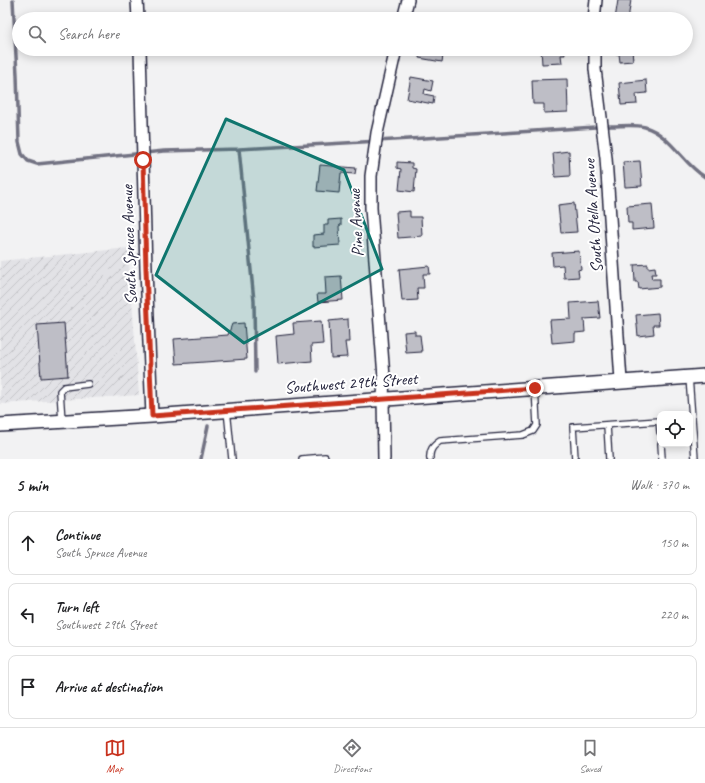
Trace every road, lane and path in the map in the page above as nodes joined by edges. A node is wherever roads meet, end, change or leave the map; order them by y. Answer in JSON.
{"nodes":[{"id":1,"x":137,"y":0,"type":"edge"},
{"id":2,"x":408,"y":0,"type":"edge"},
{"id":3,"x":596,"y":0,"type":"edge"},
{"id":4,"x":138,"y":12,"type":"edge"},
{"id":5,"x":405,"y":12,"type":"edge"},
{"id":6,"x":595,"y":12,"type":"edge"},
{"id":7,"x":140,"y":56,"type":"edge"},
{"id":8,"x":394,"y":56,"type":"edge"},
{"id":9,"x":595,"y":56,"type":"edge"},
{"id":10,"x":705,"y":376,"type":"edge"},
{"id":11,"x":689,"y":377,"type":"junction"},
{"id":12,"x":621,"y":381,"type":"junction"},
{"id":13,"x":88,"y":384,"type":"dead end"},
{"id":14,"x":535,"y":388,"type":"junction"},
{"id":15,"x":383,"y":398,"type":"junction"},
{"id":16,"x":226,"y":410,"type":"junction"},
{"id":17,"x":152,"y":416,"type":"junction"},
{"id":18,"x":62,"y":421,"type":"junction"},
{"id":19,"x":657,"y":421,"type":"edge"},
{"id":20,"x":0,"y":425,"type":"edge"},
{"id":21,"x":607,"y":425,"type":"junction"},
{"id":22,"x":661,"y":447,"type":"edge"},
{"id":23,"x":232,"y":459,"type":"edge"},
{"id":24,"x":302,"y":459,"type":"edge"},
{"id":25,"x":326,"y":459,"type":"edge"},
{"id":26,"x":384,"y":459,"type":"edge"},
{"id":27,"x":430,"y":459,"type":"edge"},
{"id":28,"x":575,"y":459,"type":"edge"},
{"id":29,"x":609,"y":459,"type":"edge"},
{"id":30,"x":662,"y":459,"type":"edge"},
{"id":31,"x":695,"y":459,"type":"edge"}],
"edges":[{"from":1,"to":4,"type":"street"},
{"from":2,"to":5,"type":"street"},
{"from":3,"to":6,"type":"street"},
{"from":7,"to":17,"type":"street","name":"South Spruce Avenue"},
{"from":8,"to":15,"type":"street","name":"Pine Avenue"},
{"from":9,"to":12,"type":"street","name":"South Otella Avenue"},
{"from":10,"to":11,"type":"street","name":"Southwest 29th Street"},
{"from":11,"to":12,"type":"street","name":"Southwest 29th Street"},
{"from":11,"to":31,"type":"lane"},
{"from":12,"to":14,"type":"street","name":"Southwest 29th Street"},
{"from":13,"to":18,"type":"lane"},
{"from":14,"to":15,"type":"street","name":"Southwest 29th Street"},
{"from":14,"to":27,"type":"lane"},
{"from":15,"to":16,"type":"street","name":"Southwest 29th Street"},
{"from":15,"to":26,"type":"street","name":"Pine Avenue"},
{"from":16,"to":17,"type":"street","name":"Southwest 29th Street"},
{"from":16,"to":23,"type":"lane"},
{"from":17,"to":18,"type":"street","name":"Southwest 29th Street"},
{"from":18,"to":20,"type":"street","name":"Southwest 29th Street"},
{"from":19,"to":21,"type":"lane"},
{"from":21,"to":28,"type":"lane"},
{"from":21,"to":29,"type":"lane"},
{"from":22,"to":30,"type":"lane"},
{"from":24,"to":25,"type":"lane"}]}
